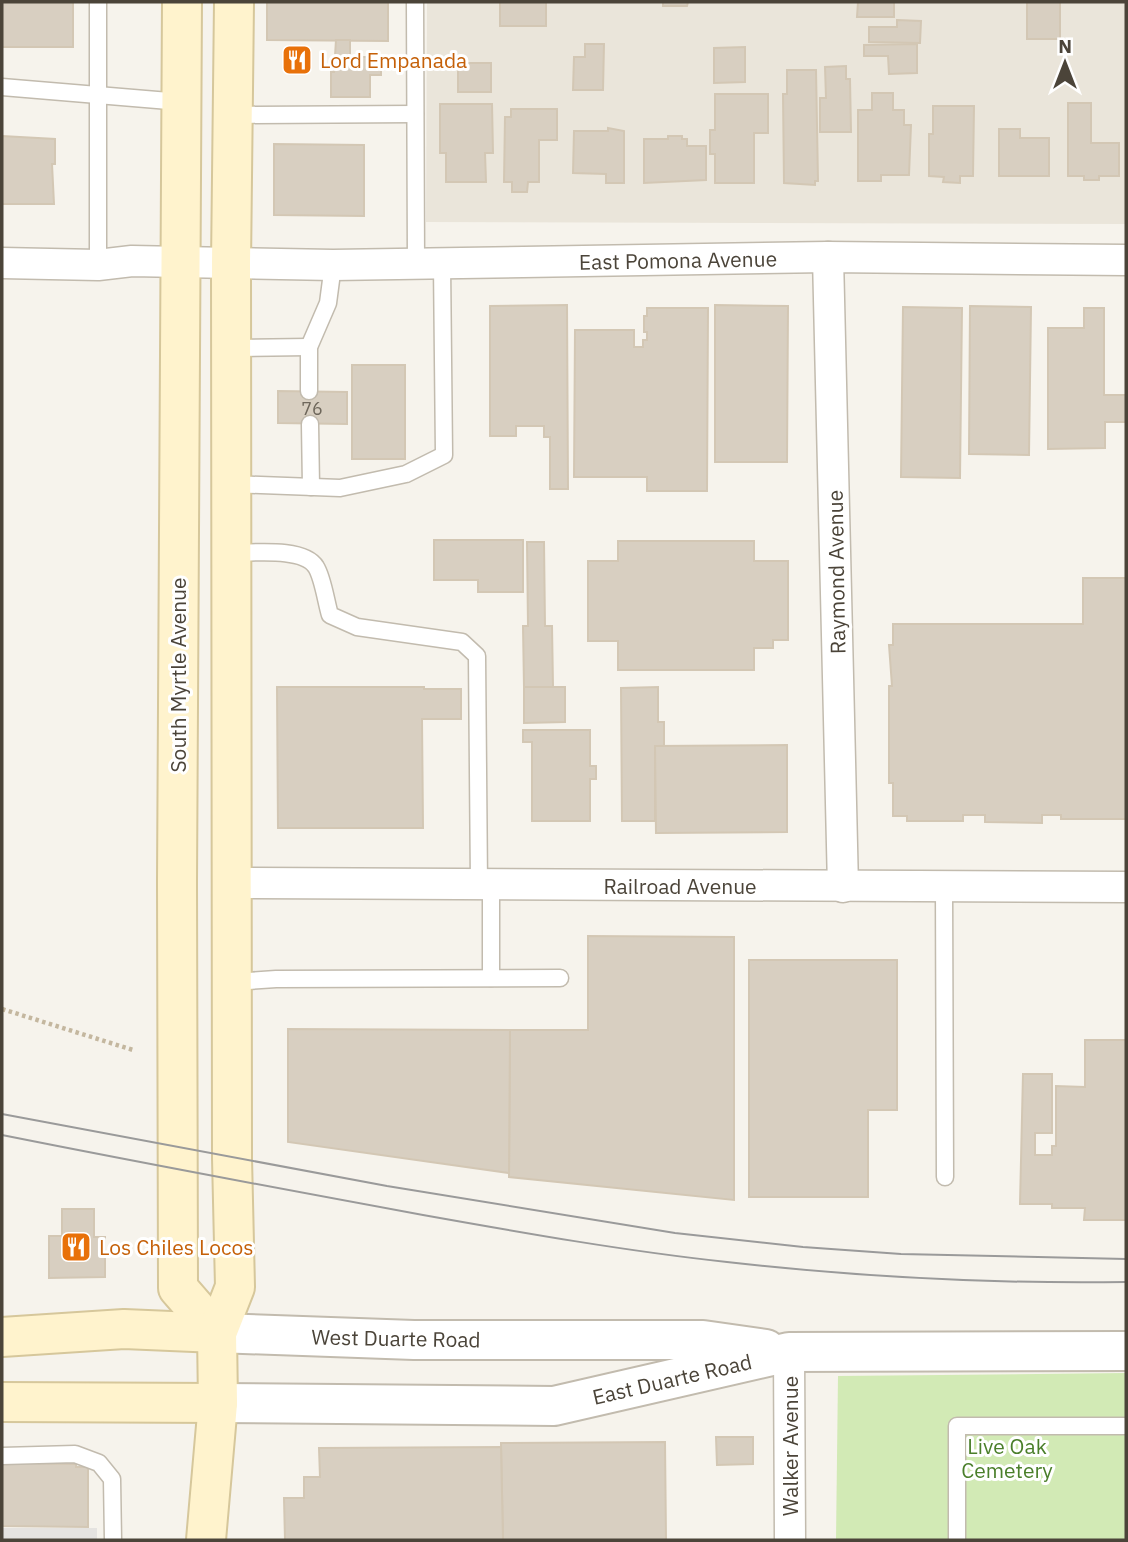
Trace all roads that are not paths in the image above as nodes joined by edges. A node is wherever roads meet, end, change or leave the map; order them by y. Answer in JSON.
{"nodes":[{"id":1,"x":98,"y":2,"type":"edge"},
{"id":2,"x":182,"y":2,"type":"edge"},
{"id":3,"x":234,"y":2,"type":"edge"},
{"id":4,"x":415,"y":2,"type":"edge"},
{"id":5,"x":2,"y":87,"type":"edge"},
{"id":6,"x":100,"y":95,"type":"junction"},
{"id":7,"x":181,"y":103,"type":"junction"},
{"id":8,"x":415,"y":114,"type":"junction"},
{"id":9,"x":233,"y":115,"type":"junction"},
{"id":10,"x":828,"y":257,"type":"junction"},
{"id":11,"x":1126,"y":260,"type":"edge"},
{"id":12,"x":180,"y":262,"type":"junction"},
{"id":13,"x":2,"y":264,"type":"edge"},
{"id":14,"x":230,"y":264,"type":"junction"},
{"id":15,"x":429,"y":264,"type":"junction"},
{"id":16,"x":98,"y":265,"type":"junction"},
{"id":17,"x":333,"y":265,"type":"junction"},
{"id":18,"x":309,"y":347,"type":"junction"},
{"id":19,"x":231,"y":348,"type":"junction"},
{"id":20,"x":309,"y":391,"type":"dead end"},
{"id":21,"x":310,"y":424,"type":"dead end"},
{"id":22,"x":231,"y":484,"type":"junction"},
{"id":23,"x":311,"y":487,"type":"junction"},
{"id":24,"x":232,"y":553,"type":"junction"},
{"id":25,"x":233,"y":883,"type":"junction"},
{"id":26,"x":485,"y":885,"type":"junction"},
{"id":27,"x":843,"y":887,"type":"junction"},
{"id":28,"x":944,"y":887,"type":"junction"},
{"id":29,"x":1126,"y":887,"type":"edge"},
{"id":30,"x":491,"y":978,"type":"junction"},
{"id":31,"x":561,"y":978,"type":"dead end"},
{"id":32,"x":233,"y":982,"type":"junction"},
{"id":33,"x":945,"y":1177,"type":"dead end"},
{"id":34,"x":217,"y":1333,"type":"junction"},
{"id":35,"x":2,"y":1337,"type":"edge"},
{"id":36,"x":1126,"y":1351,"type":"edge"},
{"id":37,"x":789,"y":1352,"type":"junction"},
{"id":38,"x":2,"y":1402,"type":"edge"},
{"id":39,"x":218,"y":1403,"type":"junction"},
{"id":40,"x":1126,"y":1426,"type":"edge"},
{"id":41,"x":2,"y":1456,"type":"edge"},
{"id":42,"x":113,"y":1540,"type":"edge"},
{"id":43,"x":206,"y":1540,"type":"edge"},
{"id":44,"x":790,"y":1540,"type":"edge"},
{"id":45,"x":957,"y":1540,"type":"edge"}],
"edges":[{"from":1,"to":6,"type":"lane"},
{"from":2,"to":7,"type":"main road","name":"South Myrtle Avenue"},
{"from":3,"to":9,"type":"main road"},
{"from":4,"to":8,"type":"lane"},
{"from":5,"to":6,"type":"lane"},
{"from":6,"to":7,"type":"lane"},
{"from":6,"to":16,"type":"lane"},
{"from":7,"to":12,"type":"main road","name":"South Myrtle Avenue"},
{"from":8,"to":9,"type":"lane"},
{"from":8,"to":15,"type":"lane"},
{"from":9,"to":14,"type":"main road"},
{"from":10,"to":11,"type":"street","name":"East Pomona Avenue"},
{"from":10,"to":15,"type":"street","name":"East Pomona Avenue"},
{"from":10,"to":27,"type":"street","name":"Raymond Avenue"},
{"from":12,"to":14,"type":"street","name":"East Pomona Avenue"},
{"from":12,"to":16,"type":"street","name":"East Pomona Avenue"},
{"from":12,"to":34,"type":"main road","name":"South Myrtle Avenue"},
{"from":13,"to":16,"type":"street","name":"East Pomona Avenue"},
{"from":14,"to":17,"type":"street","name":"East Pomona Avenue"},
{"from":14,"to":19,"type":"main road"},
{"from":15,"to":17,"type":"street","name":"East Pomona Avenue"},
{"from":15,"to":23,"type":"lane"},
{"from":17,"to":18,"type":"lane"},
{"from":18,"to":19,"type":"lane"},
{"from":18,"to":20,"type":"lane"},
{"from":19,"to":22,"type":"main road"},
{"from":21,"to":23,"type":"lane"},
{"from":22,"to":23,"type":"lane"},
{"from":22,"to":24,"type":"main road"},
{"from":24,"to":25,"type":"main road"},
{"from":24,"to":26,"type":"lane"},
{"from":25,"to":26,"type":"street","name":"Railroad Avenue"},
{"from":25,"to":32,"type":"main road"},
{"from":26,"to":27,"type":"street","name":"Railroad Avenue"},
{"from":26,"to":30,"type":"lane"},
{"from":27,"to":28,"type":"street","name":"Railroad Avenue"},
{"from":28,"to":29,"type":"street","name":"Railroad Avenue"},
{"from":28,"to":33,"type":"lane"},
{"from":30,"to":31,"type":"lane"},
{"from":30,"to":32,"type":"lane"},
{"from":32,"to":34,"type":"main road"},
{"from":34,"to":35,"type":"main road","name":"West Duarte Road"},
{"from":34,"to":37,"type":"street","name":"West Duarte Road"},
{"from":34,"to":39,"type":"main road"},
{"from":36,"to":37,"type":"street","name":"East Duarte Road"},
{"from":37,"to":39,"type":"street","name":"East Duarte Road"},
{"from":37,"to":44,"type":"street","name":"Walker Avenue"},
{"from":38,"to":39,"type":"main road"},
{"from":39,"to":43,"type":"main road"},
{"from":40,"to":45,"type":"lane"},
{"from":41,"to":42,"type":"lane"}]}
